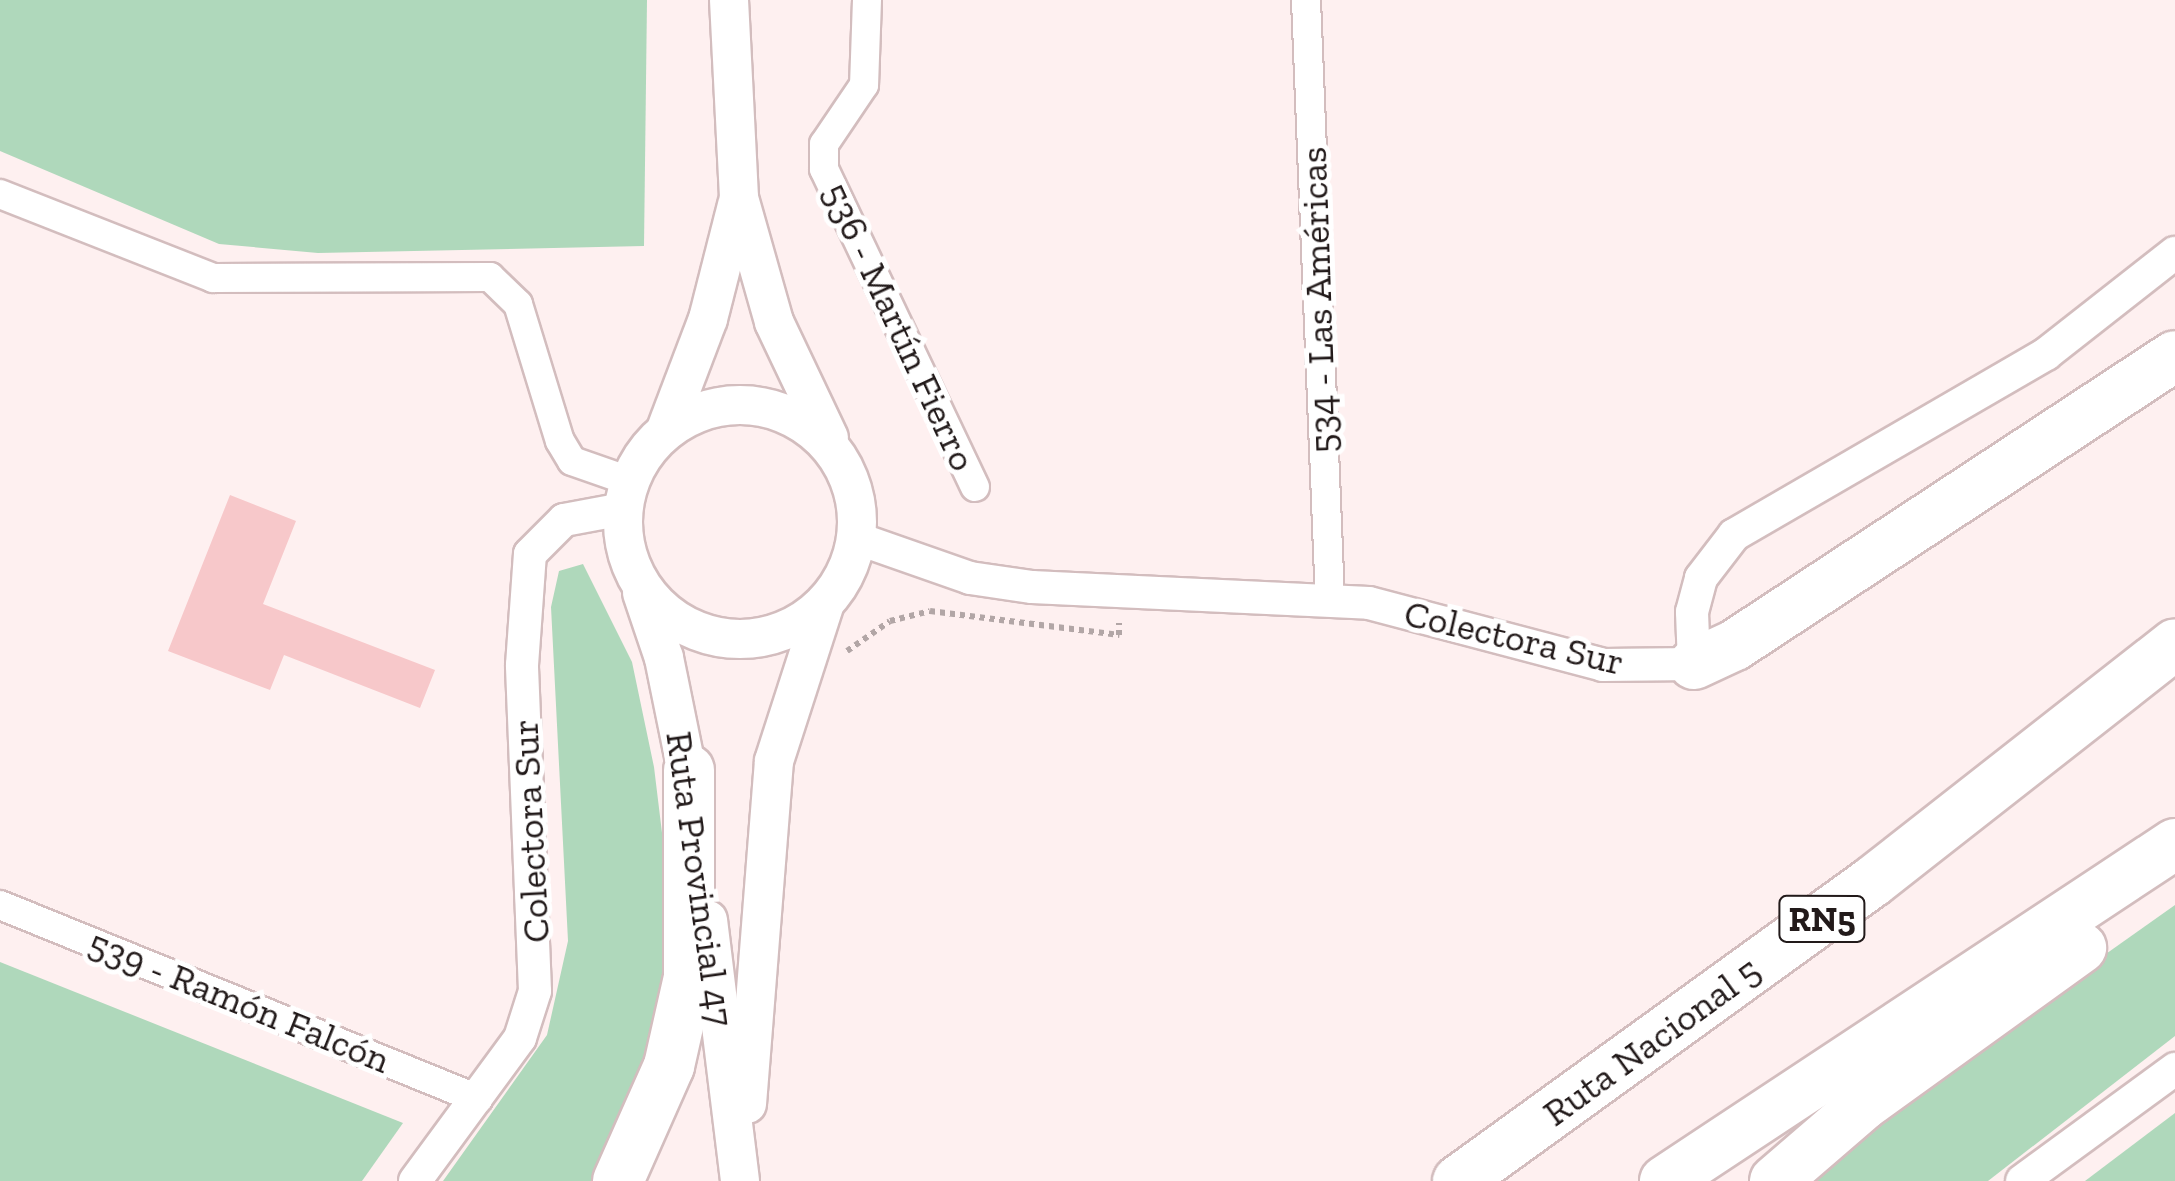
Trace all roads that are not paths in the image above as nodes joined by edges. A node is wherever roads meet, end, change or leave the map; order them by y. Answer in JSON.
{"nodes":[{"id":1,"x":729,"y":0,"type":"edge"},
{"id":2,"x":867,"y":0,"type":"edge"},
{"id":3,"x":1306,"y":0,"type":"edge"},
{"id":4,"x":0,"y":194,"type":"edge"},
{"id":5,"x":738,"y":198,"type":"junction"},
{"id":6,"x":2175,"y":253,"type":"edge"},
{"id":7,"x":2175,"y":356,"type":"edge"},
{"id":8,"x":665,"y":432,"type":"junction"},
{"id":9,"x":844,"y":467,"type":"junction"},
{"id":10,"x":975,"y":487,"type":"dead end"},
{"id":11,"x":626,"y":495,"type":"junction"},
{"id":12,"x":856,"y":538,"type":"junction"},
{"id":13,"x":638,"y":581,"type":"junction"},
{"id":14,"x":826,"y":601,"type":"junction"},
{"id":15,"x":1330,"y":601,"type":"junction"},
{"id":16,"x":2175,"y":644,"type":"edge"},
{"id":17,"x":1694,"y":664,"type":"junction"},
{"id":18,"x":689,"y":770,"type":"junction"},
{"id":19,"x":2175,"y":844,"type":"edge"},
{"id":20,"x":2175,"y":882,"type":"edge"},
{"id":21,"x":0,"y":905,"type":"edge"},
{"id":22,"x":2175,"y":1069,"type":"edge"},
{"id":23,"x":478,"y":1099,"type":"junction"},
{"id":24,"x":415,"y":1181,"type":"edge"},
{"id":25,"x":618,"y":1181,"type":"edge"},
{"id":26,"x":741,"y":1181,"type":"edge"},
{"id":27,"x":1458,"y":1181,"type":"edge"},
{"id":28,"x":1665,"y":1181,"type":"edge"},
{"id":29,"x":1775,"y":1181,"type":"edge"},
{"id":30,"x":2022,"y":1181,"type":"edge"}],
"edges":[{"from":1,"to":5,"type":"main road"},
{"from":2,"to":10,"type":"street","name":"536 - Martín Fierro"},
{"from":3,"to":15,"type":"street","name":"534 - Las Américas"},
{"from":4,"to":11,"type":"street"},
{"from":5,"to":8,"type":"main road"},
{"from":5,"to":9,"type":"main road"},
{"from":6,"to":17,"type":"street"},
{"from":7,"to":17,"type":"highway"},
{"from":8,"to":9,"type":"main road"},
{"from":8,"to":11,"type":"main road"},
{"from":9,"to":12,"type":"main road"},
{"from":11,"to":13,"type":"main road"},
{"from":11,"to":23,"type":"street","name":"Colectora Sur"},
{"from":12,"to":14,"type":"main road"},
{"from":12,"to":15,"type":"street","name":"Colectora Sur"},
{"from":13,"to":14,"type":"main road"},
{"from":13,"to":18,"type":"main road","name":"Ruta Provincial 47"},
{"from":14,"to":26,"type":"main road","name":"Ruta Provincial 47"},
{"from":15,"to":17,"type":"street","name":"Colectora Sur"},
{"from":16,"to":27,"type":"highway","name":"Ruta Nacional 5","number":"RN5"},
{"from":18,"to":25,"type":"highway"},
{"from":18,"to":26,"type":"main road","name":"Ruta Provincial 47"},
{"from":19,"to":28,"type":"highway"},
{"from":20,"to":29,"type":"highway"},
{"from":21,"to":23,"type":"street","name":"539 - Ramón Falcón"},
{"from":22,"to":30,"type":"street"},
{"from":23,"to":24,"type":"street","name":"Colectora Sur"}]}
